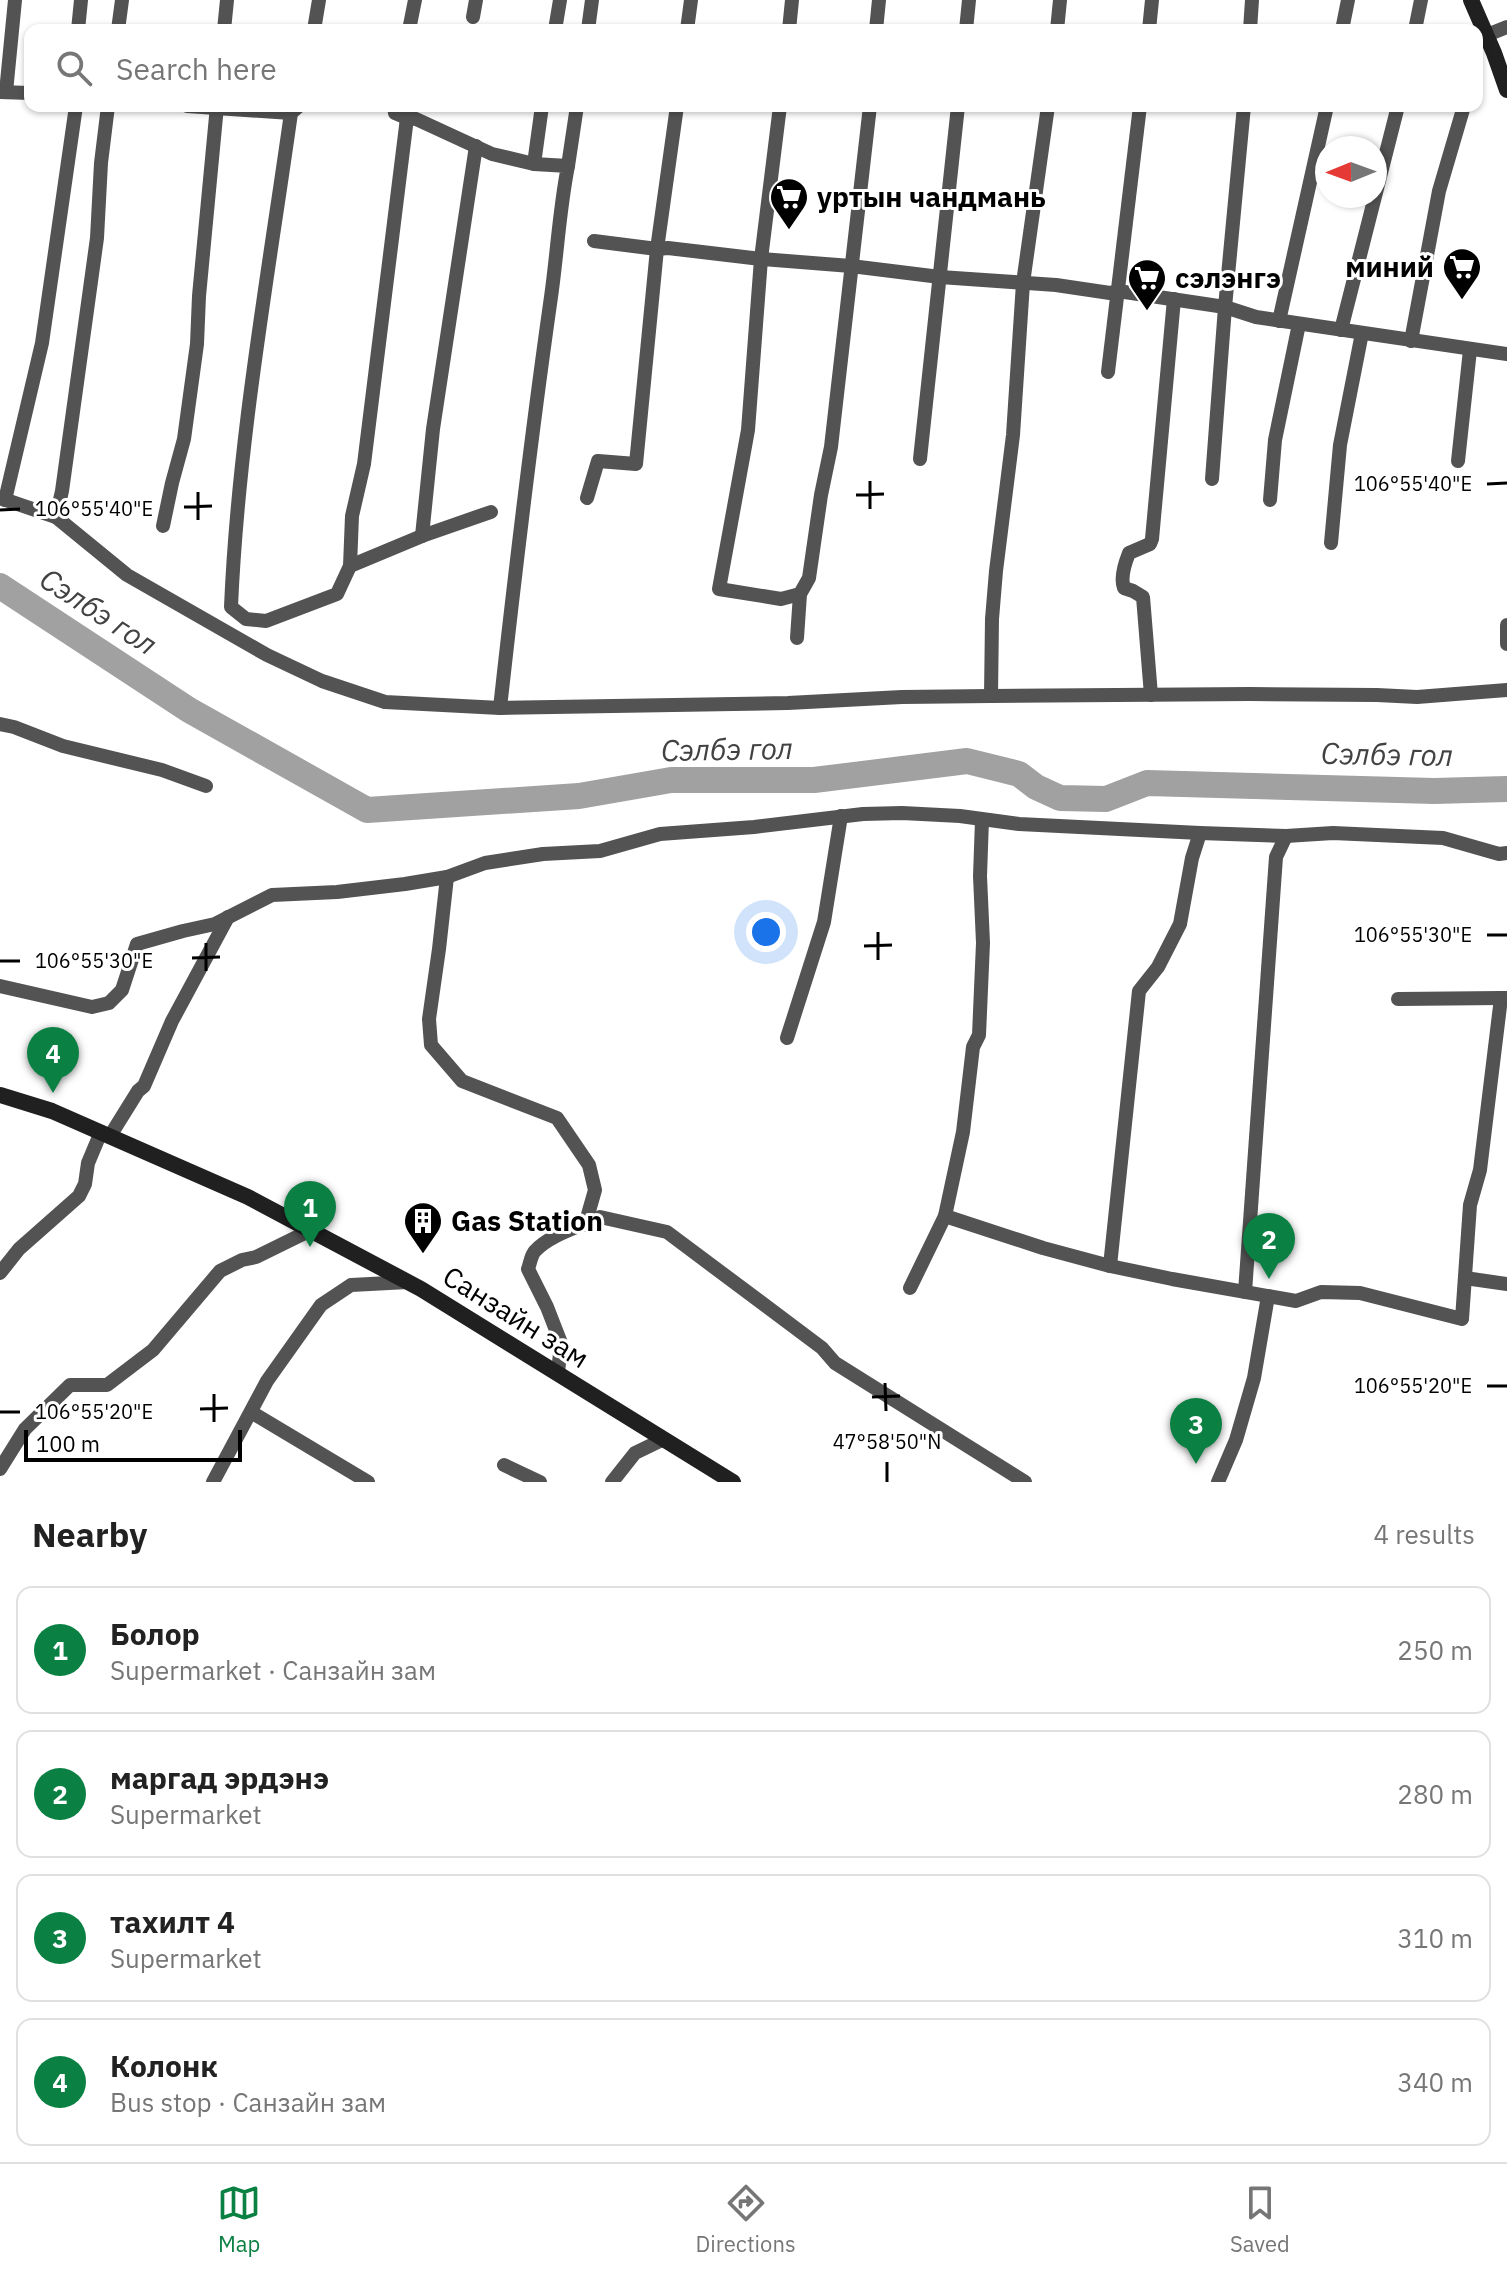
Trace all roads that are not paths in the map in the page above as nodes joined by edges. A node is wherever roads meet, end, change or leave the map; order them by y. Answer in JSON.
{"nodes":[{"id":1,"x":15,"y":0,"type":"edge"},
{"id":2,"x":81,"y":0,"type":"edge"},
{"id":3,"x":122,"y":0,"type":"edge"},
{"id":4,"x":227,"y":0,"type":"edge"},
{"id":5,"x":319,"y":0,"type":"edge"},
{"id":6,"x":415,"y":0,"type":"edge"},
{"id":7,"x":476,"y":0,"type":"edge"},
{"id":8,"x":560,"y":0,"type":"edge"},
{"id":9,"x":592,"y":0,"type":"edge"},
{"id":10,"x":691,"y":0,"type":"edge"},
{"id":11,"x":792,"y":0,"type":"edge"},
{"id":12,"x":879,"y":0,"type":"edge"},
{"id":13,"x":969,"y":0,"type":"edge"},
{"id":14,"x":1060,"y":0,"type":"edge"},
{"id":15,"x":1152,"y":0,"type":"edge"},
{"id":16,"x":1252,"y":0,"type":"edge"},
{"id":17,"x":1348,"y":0,"type":"edge"},
{"id":18,"x":1421,"y":0,"type":"edge"},
{"id":19,"x":1471,"y":0,"type":"edge"},
{"id":20,"x":473,"y":17,"type":"dead end"},
{"id":21,"x":79,"y":24,"type":"edge"},
{"id":22,"x":119,"y":24,"type":"edge"},
{"id":23,"x":225,"y":24,"type":"edge"},
{"id":24,"x":315,"y":24,"type":"edge"},
{"id":25,"x":410,"y":24,"type":"edge"},
{"id":26,"x":556,"y":24,"type":"edge"},
{"id":27,"x":589,"y":24,"type":"edge"},
{"id":28,"x":688,"y":24,"type":"edge"},
{"id":29,"x":790,"y":24,"type":"edge"},
{"id":30,"x":877,"y":24,"type":"edge"},
{"id":31,"x":967,"y":24,"type":"edge"},
{"id":32,"x":1058,"y":24,"type":"edge"},
{"id":33,"x":1150,"y":24,"type":"edge"},
{"id":34,"x":1250,"y":24,"type":"edge"},
{"id":35,"x":1343,"y":24,"type":"edge"},
{"id":36,"x":1416,"y":24,"type":"edge"},
{"id":37,"x":1482,"y":24,"type":"edge"},
{"id":38,"x":1483,"y":26,"type":"edge"},
{"id":39,"x":1507,"y":27,"type":"edge"},
{"id":40,"x":1487,"y":35,"type":"junction"},
{"id":41,"x":1507,"y":90,"type":"edge"},
{"id":42,"x":3,"y":92,"type":"edge"},
{"id":43,"x":24,"y":93,"type":"edge"},
{"id":44,"x":75,"y":112,"type":"edge"},
{"id":45,"x":107,"y":112,"type":"edge"},
{"id":46,"x":217,"y":112,"type":"edge"},
{"id":47,"x":295,"y":112,"type":"edge"},
{"id":48,"x":395,"y":112,"type":"edge"},
{"id":49,"x":541,"y":112,"type":"edge"},
{"id":50,"x":576,"y":112,"type":"edge"},
{"id":51,"x":676,"y":112,"type":"edge"},
{"id":52,"x":779,"y":112,"type":"edge"},
{"id":53,"x":869,"y":112,"type":"edge"},
{"id":54,"x":957,"y":112,"type":"edge"},
{"id":55,"x":1047,"y":112,"type":"edge"},
{"id":56,"x":1139,"y":112,"type":"edge"},
{"id":57,"x":1243,"y":112,"type":"edge"},
{"id":58,"x":1326,"y":112,"type":"edge"},
{"id":59,"x":1396,"y":112,"type":"edge"},
{"id":60,"x":1462,"y":112,"type":"edge"},
{"id":61,"x":407,"y":118,"type":"junction"},
{"id":62,"x":476,"y":146,"type":"junction"},
{"id":63,"x":534,"y":164,"type":"junction"},
{"id":64,"x":568,"y":166,"type":"junction"},
{"id":65,"x":594,"y":241,"type":"dead end"},
{"id":66,"x":657,"y":249,"type":"junction"},
{"id":67,"x":761,"y":259,"type":"junction"},
{"id":68,"x":851,"y":266,"type":"junction"},
{"id":69,"x":940,"y":277,"type":"junction"},
{"id":70,"x":1023,"y":283,"type":"junction"},
{"id":71,"x":1118,"y":291,"type":"junction"},
{"id":72,"x":1174,"y":299,"type":"junction"},
{"id":73,"x":1225,"y":307,"type":"junction"},
{"id":74,"x":1279,"y":321,"type":"junction"},
{"id":75,"x":1299,"y":324,"type":"junction"},
{"id":76,"x":1341,"y":330,"type":"junction"},
{"id":77,"x":1362,"y":333,"type":"junction"},
{"id":78,"x":1411,"y":341,"type":"junction"},
{"id":79,"x":1470,"y":350,"type":"junction"},
{"id":80,"x":1507,"y":354,"type":"edge"},
{"id":81,"x":1108,"y":372,"type":"dead end"},
{"id":82,"x":920,"y":459,"type":"dead end"},
{"id":83,"x":1458,"y":461,"type":"dead end"},
{"id":84,"x":1212,"y":479,"type":"dead end"},
{"id":85,"x":587,"y":498,"type":"dead end"},
{"id":86,"x":3,"y":499,"type":"edge"},
{"id":87,"x":1270,"y":500,"type":"dead end"},
{"id":88,"x":491,"y":512,"type":"dead end"},
{"id":89,"x":56,"y":517,"type":"junction"},
{"id":90,"x":163,"y":526,"type":"dead end"},
{"id":91,"x":422,"y":536,"type":"junction"},
{"id":92,"x":1331,"y":543,"type":"dead end"},
{"id":93,"x":350,"y":566,"type":"junction"},
{"id":94,"x":800,"y":594,"type":"junction"},
{"id":95,"x":1507,"y":625,"type":"edge"},
{"id":96,"x":797,"y":638,"type":"dead end"},
{"id":97,"x":1507,"y":644,"type":"edge"},
{"id":98,"x":1507,"y":690,"type":"edge"},
{"id":99,"x":1151,"y":695,"type":"junction"},
{"id":100,"x":991,"y":696,"type":"junction"},
{"id":101,"x":500,"y":708,"type":"junction"},
{"id":102,"x":0,"y":724,"type":"edge"},
{"id":103,"x":206,"y":786,"type":"dead end"},
{"id":104,"x":841,"y":816,"type":"junction"},
{"id":105,"x":982,"y":820,"type":"junction"},
{"id":106,"x":1200,"y":833,"type":"junction"},
{"id":107,"x":1286,"y":836,"type":"junction"},
{"id":108,"x":1507,"y":853,"type":"edge"},
{"id":109,"x":447,"y":877,"type":"junction"},
{"id":110,"x":228,"y":917,"type":"junction"},
{"id":111,"x":0,"y":986,"type":"edge"},
{"id":112,"x":1504,"y":998,"type":"edge"},
{"id":113,"x":1398,"y":999,"type":"dead end"},
{"id":114,"x":787,"y":1038,"type":"dead end"},
{"id":115,"x":0,"y":1095,"type":"edge"},
{"id":116,"x":106,"y":1134,"type":"junction"},
{"id":117,"x":945,"y":1216,"type":"junction"},
{"id":118,"x":585,"y":1225,"type":"junction"},
{"id":119,"x":311,"y":1230,"type":"junction"},
{"id":120,"x":1110,"y":1266,"type":"junction"},
{"id":121,"x":0,"y":1273,"type":"edge"},
{"id":122,"x":1465,"y":1278,"type":"junction"},
{"id":123,"x":408,"y":1282,"type":"junction"},
{"id":124,"x":1507,"y":1284,"type":"edge"},
{"id":125,"x":910,"y":1288,"type":"dead end"},
{"id":126,"x":1245,"y":1292,"type":"junction"},
{"id":127,"x":1268,"y":1296,"type":"junction"},
{"id":128,"x":558,"y":1373,"type":"junction"},
{"id":129,"x":251,"y":1412,"type":"junction"},
{"id":130,"x":664,"y":1439,"type":"junction"},
{"id":131,"x":504,"y":1465,"type":"dead end"},
{"id":132,"x":0,"y":1469,"type":"edge"},
{"id":133,"x":213,"y":1482,"type":"edge"},
{"id":134,"x":368,"y":1482,"type":"edge"},
{"id":135,"x":540,"y":1482,"type":"edge"},
{"id":136,"x":612,"y":1482,"type":"edge"},
{"id":137,"x":733,"y":1482,"type":"edge"},
{"id":138,"x":1025,"y":1482,"type":"edge"},
{"id":139,"x":1218,"y":1482,"type":"edge"}],
"edges":[{"from":1,"to":42,"type":"street"},
{"from":2,"to":21,"type":"street"},
{"from":3,"to":22,"type":"street"},
{"from":4,"to":23,"type":"street"},
{"from":5,"to":24,"type":"street"},
{"from":6,"to":25,"type":"street"},
{"from":7,"to":20,"type":"street"},
{"from":8,"to":26,"type":"street"},
{"from":9,"to":27,"type":"street"},
{"from":10,"to":28,"type":"street"},
{"from":11,"to":29,"type":"street"},
{"from":12,"to":30,"type":"street"},
{"from":13,"to":31,"type":"street"},
{"from":14,"to":32,"type":"street"},
{"from":15,"to":33,"type":"street"},
{"from":16,"to":34,"type":"street"},
{"from":17,"to":35,"type":"street"},
{"from":18,"to":36,"type":"street"},
{"from":19,"to":37,"type":"main road"},
{"from":38,"to":40,"type":"main road"},
{"from":39,"to":40,"type":"street"},
{"from":40,"to":41,"type":"main road"},
{"from":42,"to":43,"type":"street"},
{"from":44,"to":86,"type":"street"},
{"from":45,"to":89,"type":"street"},
{"from":46,"to":90,"type":"street"},
{"from":47,"to":93,"type":"street"},
{"from":48,"to":61,"type":"street"},
{"from":49,"to":63,"type":"street"},
{"from":50,"to":64,"type":"street"},
{"from":51,"to":66,"type":"street"},
{"from":52,"to":67,"type":"street"},
{"from":53,"to":68,"type":"street"},
{"from":54,"to":69,"type":"street"},
{"from":55,"to":70,"type":"street"},
{"from":56,"to":71,"type":"street"},
{"from":57,"to":73,"type":"street"},
{"from":58,"to":74,"type":"street"},
{"from":59,"to":76,"type":"street"},
{"from":60,"to":78,"type":"street"},
{"from":61,"to":62,"type":"street"},
{"from":61,"to":93,"type":"street"},
{"from":62,"to":63,"type":"street"},
{"from":62,"to":91,"type":"street"},
{"from":63,"to":64,"type":"street"},
{"from":64,"to":101,"type":"street"},
{"from":65,"to":66,"type":"street"},
{"from":66,"to":67,"type":"street"},
{"from":66,"to":85,"type":"street"},
{"from":67,"to":68,"type":"street"},
{"from":67,"to":94,"type":"street"},
{"from":68,"to":69,"type":"street"},
{"from":68,"to":94,"type":"street"},
{"from":69,"to":70,"type":"street"},
{"from":69,"to":82,"type":"street"},
{"from":70,"to":71,"type":"street"},
{"from":70,"to":100,"type":"street"},
{"from":71,"to":72,"type":"street"},
{"from":71,"to":81,"type":"street"},
{"from":72,"to":73,"type":"street"},
{"from":72,"to":99,"type":"street"},
{"from":73,"to":74,"type":"street"},
{"from":73,"to":84,"type":"street"},
{"from":74,"to":75,"type":"street"},
{"from":75,"to":76,"type":"street"},
{"from":75,"to":87,"type":"street"},
{"from":76,"to":77,"type":"street"},
{"from":77,"to":78,"type":"street"},
{"from":77,"to":92,"type":"street"},
{"from":78,"to":79,"type":"street"},
{"from":79,"to":80,"type":"street"},
{"from":79,"to":83,"type":"street"},
{"from":86,"to":89,"type":"street"},
{"from":88,"to":91,"type":"street"},
{"from":89,"to":101,"type":"street"},
{"from":91,"to":93,"type":"street"},
{"from":94,"to":96,"type":"street"},
{"from":95,"to":97,"type":"street"},
{"from":98,"to":99,"type":"street"},
{"from":99,"to":100,"type":"street"},
{"from":100,"to":101,"type":"street"},
{"from":102,"to":103,"type":"street"},
{"from":104,"to":105,"type":"street"},
{"from":104,"to":109,"type":"street"},
{"from":104,"to":114,"type":"street"},
{"from":105,"to":106,"type":"street"},
{"from":105,"to":117,"type":"street"},
{"from":106,"to":107,"type":"street"},
{"from":106,"to":120,"type":"street"},
{"from":107,"to":108,"type":"street"},
{"from":107,"to":126,"type":"street"},
{"from":109,"to":110,"type":"street"},
{"from":109,"to":118,"type":"street"},
{"from":110,"to":111,"type":"street"},
{"from":110,"to":116,"type":"street"},
{"from":112,"to":113,"type":"street"},
{"from":112,"to":122,"type":"street"},
{"from":115,"to":116,"type":"main road","name":"Санзайн зам"},
{"from":116,"to":119,"type":"main road","name":"Санзайн зам"},
{"from":116,"to":121,"type":"street"},
{"from":117,"to":120,"type":"street"},
{"from":117,"to":125,"type":"street"},
{"from":118,"to":128,"type":"street"},
{"from":118,"to":138,"type":"street"},
{"from":119,"to":123,"type":"main road","name":"Санзайн зам"},
{"from":119,"to":132,"type":"street"},
{"from":120,"to":126,"type":"street"},
{"from":122,"to":124,"type":"street"},
{"from":122,"to":127,"type":"street"},
{"from":123,"to":128,"type":"main road","name":"Санзайн зам"},
{"from":123,"to":129,"type":"street"},
{"from":126,"to":127,"type":"street"},
{"from":127,"to":139,"type":"street"},
{"from":128,"to":130,"type":"main road","name":"Санзайн зам"},
{"from":129,"to":133,"type":"street"},
{"from":129,"to":134,"type":"street"},
{"from":130,"to":136,"type":"street"},
{"from":130,"to":137,"type":"main road","name":"Санзайн зам"},
{"from":131,"to":135,"type":"street"}]}
